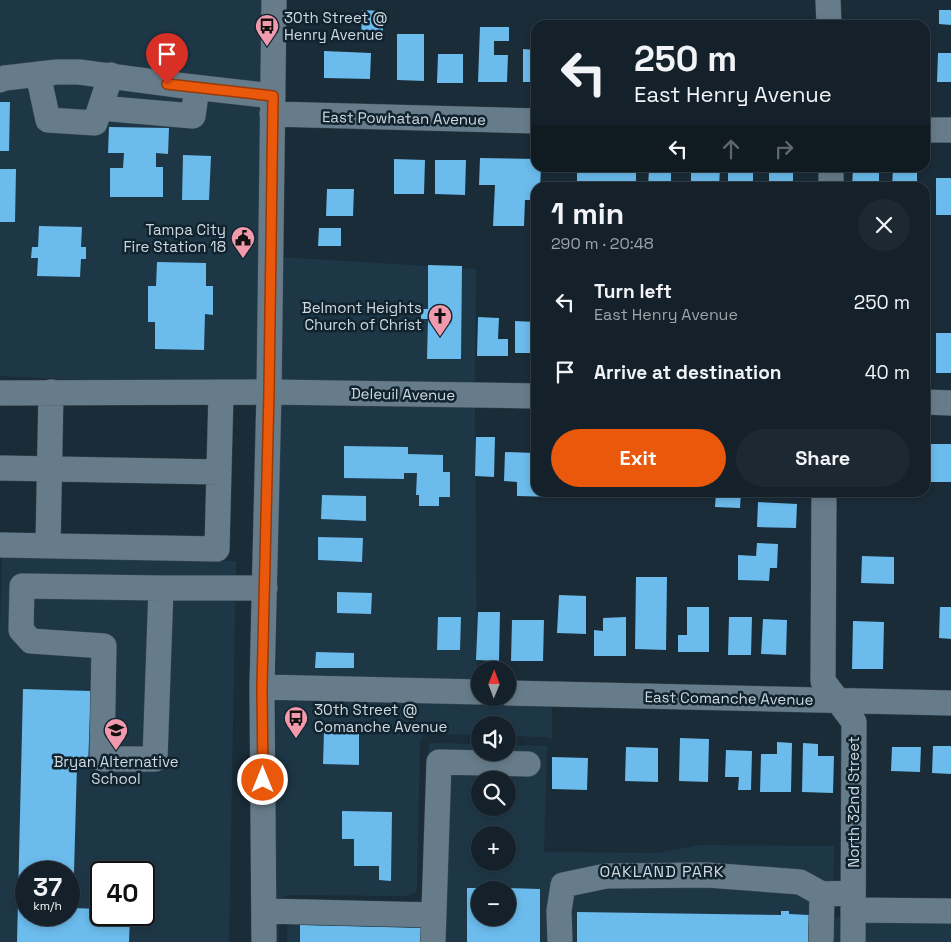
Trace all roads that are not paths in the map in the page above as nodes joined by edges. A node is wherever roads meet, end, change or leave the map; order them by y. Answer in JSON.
{"nodes":[{"id":1,"x":274,"y":0,"type":"edge"},
{"id":2,"x":828,"y":0,"type":"edge"},
{"id":3,"x":829,"y":20,"type":"edge"},
{"id":4,"x":38,"y":74,"type":"junction"},
{"id":5,"x":111,"y":75,"type":"junction"},
{"id":6,"x":0,"y":80,"type":"edge"},
{"id":7,"x":197,"y":88,"type":"junction"},
{"id":8,"x":272,"y":105,"type":"junction"},
{"id":9,"x":100,"y":108,"type":"junction"},
{"id":10,"x":531,"y":121,"type":"edge"},
{"id":11,"x":930,"y":130,"type":"edge"},
{"id":12,"x":951,"y":130,"type":"edge"},
{"id":13,"x":0,"y":392,"type":"edge"},
{"id":14,"x":51,"y":392,"type":"junction"},
{"id":15,"x":269,"y":392,"type":"junction"},
{"id":16,"x":221,"y":393,"type":"junction"},
{"id":17,"x":531,"y":396,"type":"edge"},
{"id":18,"x":930,"y":402,"type":"edge"},
{"id":19,"x":951,"y":403,"type":"edge"},
{"id":20,"x":0,"y":468,"type":"edge"},
{"id":21,"x":49,"y":469,"type":"junction"},
{"id":22,"x":219,"y":472,"type":"junction"},
{"id":23,"x":824,"y":497,"type":"edge"},
{"id":24,"x":0,"y":545,"type":"edge"},
{"id":25,"x":48,"y":546,"type":"junction"},
{"id":26,"x":161,"y":588,"type":"junction"},
{"id":27,"x":265,"y":588,"type":"junction"},
{"id":28,"x":262,"y":687,"type":"junction"},
{"id":29,"x":471,"y":692,"type":"edge"},
{"id":30,"x":516,"y":693,"type":"edge"},
{"id":31,"x":838,"y":700,"type":"junction"},
{"id":32,"x":951,"y":703,"type":"edge"},
{"id":33,"x":528,"y":764,"type":"dead end"},
{"id":34,"x":822,"y":894,"type":"junction"},
{"id":35,"x":853,"y":901,"type":"junction"},
{"id":36,"x":264,"y":911,"type":"junction"},
{"id":37,"x":951,"y":911,"type":"edge"},
{"id":38,"x":434,"y":915,"type":"junction"},
{"id":39,"x":264,"y":942,"type":"edge"},
{"id":40,"x":433,"y":942,"type":"edge"},
{"id":41,"x":560,"y":942,"type":"edge"},
{"id":42,"x":821,"y":942,"type":"edge"},
{"id":43,"x":853,"y":942,"type":"edge"}],
"edges":[{"from":1,"to":8,"type":"street"},
{"from":2,"to":3,"type":"street"},
{"from":4,"to":5,"type":"street","name":"East Powhatan Avenue"},
{"from":4,"to":6,"type":"street","name":"East Powhatan Avenue"},
{"from":4,"to":9,"type":"street"},
{"from":5,"to":7,"type":"street","name":"East Powhatan Avenue"},
{"from":5,"to":9,"type":"street"},
{"from":7,"to":8,"type":"street","name":"East Powhatan Avenue"},
{"from":7,"to":9,"type":"street"},
{"from":8,"to":10,"type":"street","name":"East Powhatan Avenue"},
{"from":8,"to":15,"type":"street"},
{"from":11,"to":12,"type":"street"},
{"from":13,"to":14,"type":"street","name":"Deleuil Avenue"},
{"from":14,"to":16,"type":"street","name":"Deleuil Avenue"},
{"from":14,"to":21,"type":"street"},
{"from":15,"to":16,"type":"street","name":"Deleuil Avenue"},
{"from":15,"to":17,"type":"street","name":"Deleuil Avenue"},
{"from":15,"to":27,"type":"street"},
{"from":16,"to":22,"type":"street"},
{"from":18,"to":19,"type":"street"},
{"from":20,"to":21,"type":"street"},
{"from":21,"to":22,"type":"street"},
{"from":21,"to":25,"type":"street"},
{"from":22,"to":25,"type":"street"},
{"from":23,"to":31,"type":"street","name":"North 32nd Street"},
{"from":24,"to":25,"type":"street"},
{"from":26,"to":26,"type":"street"},
{"from":26,"to":27,"type":"street"},
{"from":27,"to":28,"type":"street"},
{"from":28,"to":29,"type":"street"},
{"from":28,"to":36,"type":"street"},
{"from":30,"to":31,"type":"street","name":"East Comanche Avenue"},
{"from":31,"to":32,"type":"street","name":"East Comanche Avenue"},
{"from":31,"to":35,"type":"street","name":"North 32nd Street"},
{"from":33,"to":38,"type":"street"},
{"from":34,"to":35,"type":"street"},
{"from":34,"to":41,"type":"street"},
{"from":34,"to":42,"type":"street"},
{"from":35,"to":37,"type":"street"},
{"from":35,"to":43,"type":"street","name":"North 32nd Street"},
{"from":36,"to":38,"type":"street"},
{"from":36,"to":39,"type":"street"},
{"from":38,"to":40,"type":"street"}]}
